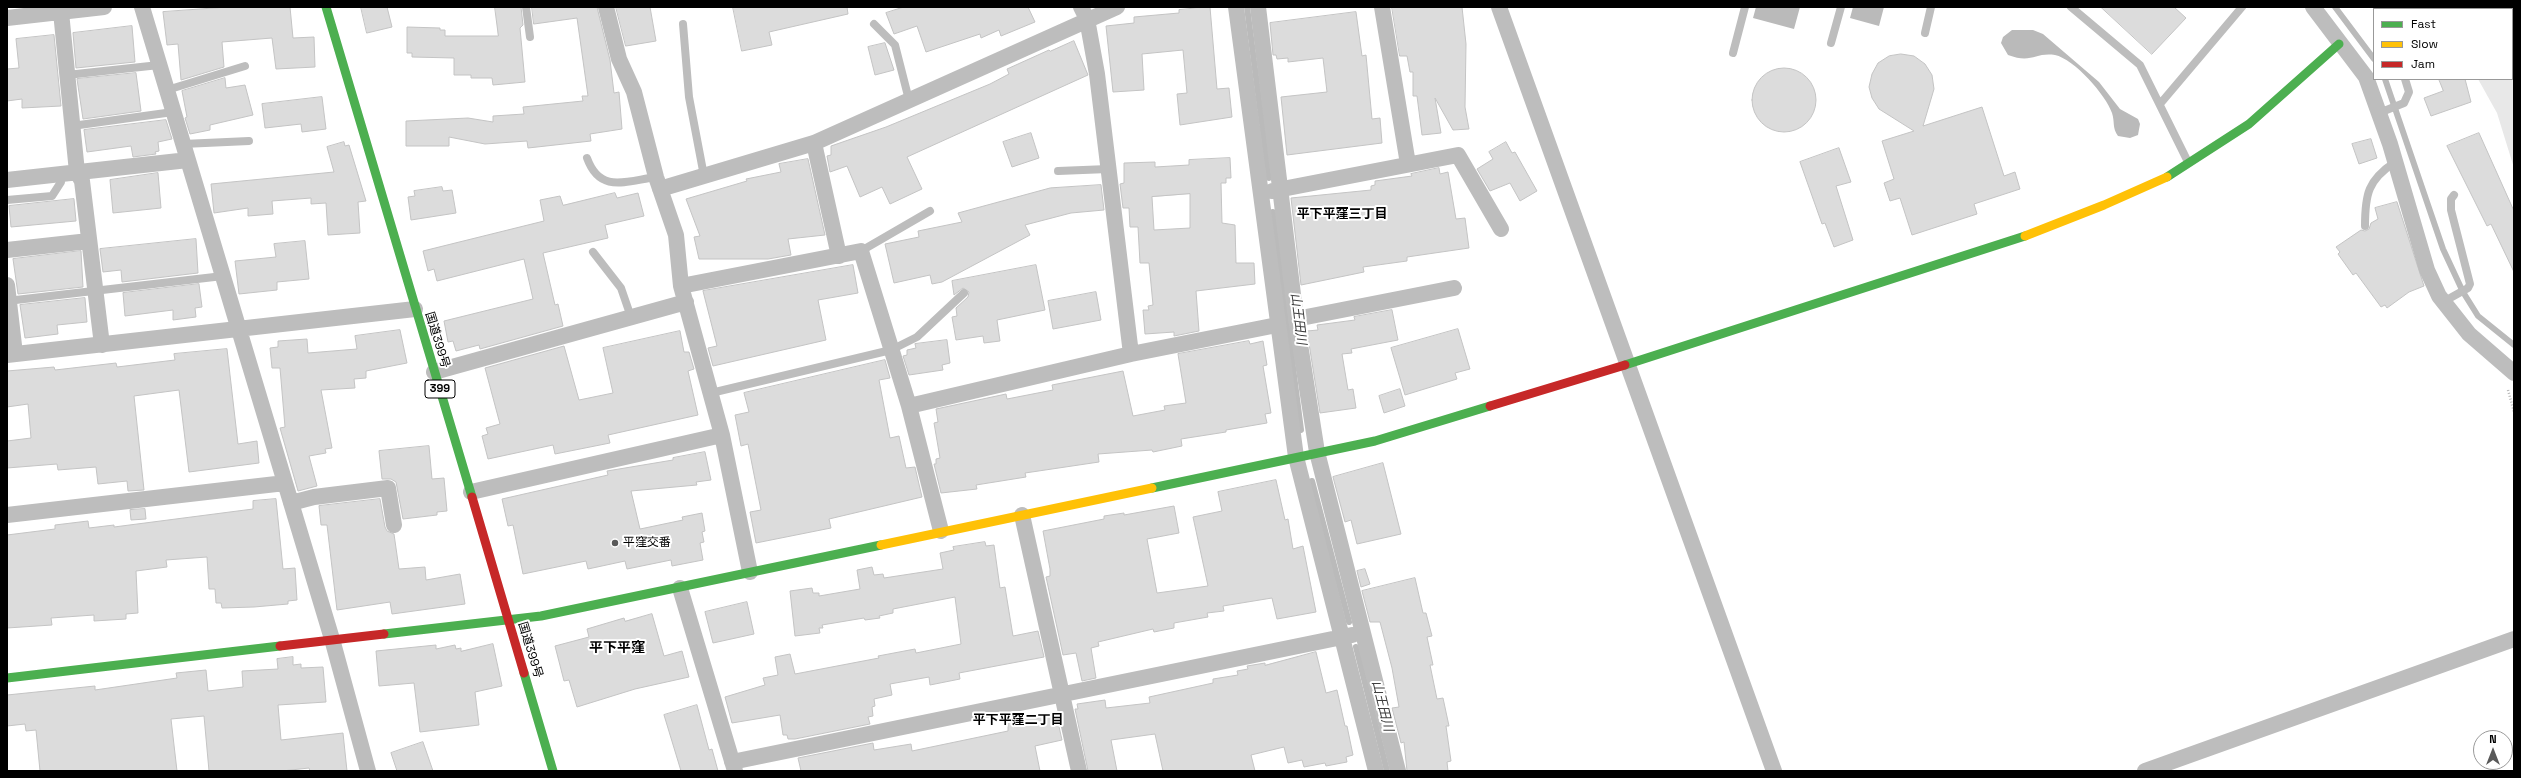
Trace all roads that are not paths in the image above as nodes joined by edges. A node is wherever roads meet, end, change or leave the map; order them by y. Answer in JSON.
{"nodes":[{"id":1,"x":104,"y":7,"type":"edge"},
{"id":2,"x":142,"y":7,"type":"edge"},
{"id":3,"x":326,"y":7,"type":"edge"},
{"id":4,"x":526,"y":7,"type":"edge"},
{"id":5,"x":606,"y":7,"type":"edge"},
{"id":6,"x":1117,"y":7,"type":"edge"},
{"id":7,"x":1236,"y":7,"type":"edge"},
{"id":8,"x":1258,"y":7,"type":"edge"},
{"id":9,"x":1382,"y":7,"type":"edge"},
{"id":10,"x":1499,"y":7,"type":"edge"},
{"id":11,"x":1745,"y":7,"type":"edge"},
{"id":12,"x":1841,"y":7,"type":"edge"},
{"id":13,"x":1931,"y":7,"type":"edge"},
{"id":14,"x":2071,"y":7,"type":"edge"},
{"id":15,"x":2242,"y":7,"type":"edge"},
{"id":16,"x":2313,"y":7,"type":"edge"},
{"id":17,"x":61,"y":12,"type":"junction"},
{"id":18,"x":1084,"y":13,"type":"edge"},
{"id":19,"x":7,"y":18,"type":"edge"},
{"id":20,"x":684,"y":24,"type":"dead end"},
{"id":21,"x":874,"y":24,"type":"dead end"},
{"id":22,"x":1925,"y":33,"type":"dead end"},
{"id":23,"x":530,"y":37,"type":"dead end"},
{"id":24,"x":1831,"y":43,"type":"dead end"},
{"id":25,"x":2339,"y":44,"type":"junction"},
{"id":26,"x":1734,"y":53,"type":"dead end"},
{"id":27,"x":159,"y":65,"type":"junction"},
{"id":28,"x":244,"y":66,"type":"dead end"},
{"id":29,"x":67,"y":75,"type":"junction"},
{"id":30,"x":2405,"y":80,"type":"edge"},
{"id":31,"x":167,"y":90,"type":"junction"},
{"id":32,"x":909,"y":100,"type":"junction"},
{"id":33,"x":2160,"y":104,"type":"junction"},
{"id":34,"x":173,"y":112,"type":"junction"},
{"id":35,"x":2379,"y":113,"type":"junction"},
{"id":36,"x":72,"y":126,"type":"junction"},
{"id":37,"x":249,"y":141,"type":"dead end"},
{"id":38,"x":183,"y":144,"type":"junction"},
{"id":39,"x":814,"y":144,"type":"junction"},
{"id":40,"x":587,"y":158,"type":"dead end"},
{"id":41,"x":188,"y":160,"type":"junction"},
{"id":42,"x":2396,"y":162,"type":"junction"},
{"id":43,"x":1408,"y":164,"type":"junction"},
{"id":44,"x":2189,"y":165,"type":"junction"},
{"id":45,"x":1108,"y":169,"type":"junction"},
{"id":46,"x":1058,"y":171,"type":"dead end"},
{"id":47,"x":77,"y":172,"type":"junction"},
{"id":48,"x":60,"y":174,"type":"junction"},
{"id":49,"x":704,"y":176,"type":"junction"},
{"id":50,"x":7,"y":180,"type":"edge"},
{"id":51,"x":658,"y":183,"type":"junction"},
{"id":52,"x":1282,"y":189,"type":"junction"},
{"id":53,"x":1261,"y":193,"type":"junction"},
{"id":54,"x":2454,"y":195,"type":"dead end"},
{"id":55,"x":7,"y":200,"type":"edge"},
{"id":56,"x":930,"y":211,"type":"dead end"},
{"id":57,"x":2365,"y":226,"type":"dead end"},
{"id":58,"x":1501,"y":229,"type":"dead end"},
{"id":59,"x":89,"y":241,"type":"junction"},
{"id":60,"x":7,"y":250,"type":"edge"},
{"id":61,"x":861,"y":251,"type":"junction"},
{"id":62,"x":593,"y":252,"type":"dead end"},
{"id":63,"x":838,"y":256,"type":"junction"},
{"id":64,"x":223,"y":276,"type":"junction"},
{"id":65,"x":681,"y":286,"type":"junction"},
{"id":66,"x":1454,"y":288,"type":"dead end"},
{"id":67,"x":95,"y":291,"type":"junction"},
{"id":68,"x":964,"y":293,"type":"dead end"},
{"id":69,"x":8,"y":295,"type":"edge"},
{"id":70,"x":686,"y":302,"type":"junction"},
{"id":71,"x":2442,"y":302,"type":"junction"},
{"id":72,"x":415,"y":309,"type":"junction"},
{"id":73,"x":631,"y":317,"type":"junction"},
{"id":74,"x":1296,"y":318,"type":"junction"},
{"id":75,"x":1278,"y":325,"type":"junction"},
{"id":76,"x":239,"y":329,"type":"junction"},
{"id":77,"x":102,"y":345,"type":"junction"},
{"id":78,"x":891,"y":350,"type":"junction"},
{"id":79,"x":1131,"y":354,"type":"junction"},
{"id":80,"x":11,"y":355,"type":"edge"},
{"id":81,"x":1626,"y":365,"type":"junction"},
{"id":82,"x":434,"y":372,"type":"junction"},
{"id":83,"x":2514,"y":373,"type":"edge"},
{"id":84,"x":711,"y":393,"type":"junction"},
{"id":85,"x":908,"y":406,"type":"junction"},
{"id":86,"x":722,"y":435,"type":"junction"},
{"id":87,"x":1317,"y":452,"type":"junction"},
{"id":88,"x":1296,"y":457,"type":"junction"},
{"id":89,"x":285,"y":483,"type":"junction"},
{"id":90,"x":471,"y":492,"type":"junction"},
{"id":91,"x":291,"y":503,"type":"junction"},
{"id":92,"x":7,"y":515,"type":"edge"},
{"id":93,"x":1022,"y":515,"type":"junction"},
{"id":94,"x":394,"y":525,"type":"dead end"},
{"id":95,"x":941,"y":531,"type":"junction"},
{"id":96,"x":750,"y":572,"type":"junction"},
{"id":97,"x":680,"y":588,"type":"junction"},
{"id":98,"x":508,"y":620,"type":"junction"},
{"id":99,"x":1362,"y":632,"type":"junction"},
{"id":100,"x":1342,"y":637,"type":"junction"},
{"id":101,"x":332,"y":639,"type":"junction"},
{"id":102,"x":2514,"y":639,"type":"edge"},
{"id":103,"x":7,"y":678,"type":"edge"},
{"id":104,"x":1062,"y":693,"type":"junction"},
{"id":105,"x":734,"y":766,"type":"edge"},
{"id":106,"x":368,"y":771,"type":"edge"},
{"id":107,"x":554,"y":771,"type":"edge"},
{"id":108,"x":1079,"y":771,"type":"edge"},
{"id":109,"x":1376,"y":771,"type":"edge"},
{"id":110,"x":1398,"y":771,"type":"edge"},
{"id":111,"x":1774,"y":771,"type":"edge"},
{"id":112,"x":2145,"y":771,"type":"edge"}],
"edges":[{"from":1,"to":17,"type":"street"},
{"from":2,"to":27,"type":"street"},
{"from":3,"to":72,"type":"main road","name":"国道399号","number":"399"},
{"from":4,"to":23,"type":"lane"},
{"from":5,"to":51,"type":"street"},
{"from":6,"to":18,"type":"street"},
{"from":7,"to":53,"type":"street"},
{"from":8,"to":52,"type":"street"},
{"from":9,"to":43,"type":"street"},
{"from":10,"to":81,"type":"street"},
{"from":11,"to":26,"type":"lane"},
{"from":12,"to":24,"type":"lane"},
{"from":13,"to":22,"type":"lane"},
{"from":14,"to":33,"type":"lane"},
{"from":15,"to":33,"type":"lane"},
{"from":16,"to":25,"type":"street"},
{"from":17,"to":19,"type":"street"},
{"from":17,"to":29,"type":"street"},
{"from":18,"to":32,"type":"street"},
{"from":18,"to":45,"type":"street"},
{"from":20,"to":49,"type":"lane"},
{"from":21,"to":32,"type":"lane"},
{"from":25,"to":35,"type":"street"},
{"from":25,"to":44,"type":"main road"},
{"from":27,"to":29,"type":"lane"},
{"from":27,"to":31,"type":"street"},
{"from":28,"to":31,"type":"lane"},
{"from":29,"to":36,"type":"street"},
{"from":30,"to":35,"type":"lane"},
{"from":31,"to":34,"type":"street"},
{"from":32,"to":39,"type":"street"},
{"from":33,"to":44,"type":"lane"},
{"from":34,"to":36,"type":"lane"},
{"from":34,"to":38,"type":"street"},
{"from":35,"to":42,"type":"street"},
{"from":36,"to":47,"type":"street"},
{"from":37,"to":38,"type":"lane"},
{"from":38,"to":41,"type":"street"},
{"from":39,"to":49,"type":"street"},
{"from":39,"to":63,"type":"street"},
{"from":40,"to":51,"type":"lane"},
{"from":41,"to":47,"type":"street"},
{"from":41,"to":64,"type":"street"},
{"from":42,"to":57,"type":"lane"},
{"from":42,"to":71,"type":"street"},
{"from":43,"to":52,"type":"street"},
{"from":43,"to":58,"type":"street"},
{"from":44,"to":81,"type":"main road"},
{"from":45,"to":46,"type":"lane"},
{"from":45,"to":79,"type":"street"},
{"from":47,"to":48,"type":"street"},
{"from":47,"to":59,"type":"street"},
{"from":48,"to":50,"type":"street"},
{"from":48,"to":55,"type":"lane"},
{"from":49,"to":51,"type":"street"},
{"from":51,"to":65,"type":"street"},
{"from":52,"to":53,"type":"street"},
{"from":52,"to":74,"type":"street"},
{"from":53,"to":75,"type":"street"},
{"from":54,"to":71,"type":"lane"},
{"from":56,"to":61,"type":"lane"},
{"from":59,"to":60,"type":"street"},
{"from":59,"to":67,"type":"street"},
{"from":61,"to":63,"type":"street"},
{"from":61,"to":78,"type":"street"},
{"from":62,"to":73,"type":"lane"},
{"from":63,"to":65,"type":"street"},
{"from":64,"to":67,"type":"lane"},
{"from":64,"to":76,"type":"street"},
{"from":65,"to":70,"type":"street"},
{"from":66,"to":74,"type":"street"},
{"from":67,"to":69,"type":"lane"},
{"from":67,"to":77,"type":"street"},
{"from":68,"to":78,"type":"lane"},
{"from":69,"to":80,"type":"street"},
{"from":70,"to":73,"type":"street"},
{"from":70,"to":84,"type":"street"},
{"from":71,"to":83,"type":"street"},
{"from":72,"to":76,"type":"street"},
{"from":72,"to":82,"type":"main road","name":"国道399号","number":"399"},
{"from":73,"to":82,"type":"street"},
{"from":74,"to":87,"type":"street"},
{"from":75,"to":79,"type":"street"},
{"from":75,"to":88,"type":"street"},
{"from":76,"to":77,"type":"street"},
{"from":76,"to":89,"type":"street"},
{"from":77,"to":80,"type":"street"},
{"from":78,"to":84,"type":"lane"},
{"from":78,"to":85,"type":"street"},
{"from":79,"to":85,"type":"street"},
{"from":81,"to":87,"type":"main road"},
{"from":81,"to":111,"type":"street"},
{"from":82,"to":90,"type":"main road","name":"国道399号","number":"399"},
{"from":84,"to":86,"type":"street"},
{"from":85,"to":95,"type":"street"},
{"from":86,"to":90,"type":"street"},
{"from":86,"to":96,"type":"street"},
{"from":87,"to":88,"type":"main road"},
{"from":87,"to":99,"type":"street"},
{"from":88,"to":93,"type":"main road"},
{"from":88,"to":100,"type":"street"},
{"from":89,"to":91,"type":"street"},
{"from":89,"to":92,"type":"street"},
{"from":90,"to":98,"type":"main road","name":"国道399号","number":"399"},
{"from":91,"to":94,"type":"street"},
{"from":91,"to":101,"type":"street"},
{"from":93,"to":95,"type":"main road"},
{"from":93,"to":104,"type":"street"},
{"from":95,"to":96,"type":"main road"},
{"from":96,"to":97,"type":"main road"},
{"from":97,"to":98,"type":"main road"},
{"from":97,"to":105,"type":"street"},
{"from":98,"to":101,"type":"main road"},
{"from":98,"to":107,"type":"main road","name":"国道399号","number":"399"},
{"from":99,"to":100,"type":"street"},
{"from":99,"to":110,"type":"street"},
{"from":100,"to":104,"type":"street"},
{"from":100,"to":109,"type":"street"},
{"from":101,"to":103,"type":"main road"},
{"from":101,"to":106,"type":"street"},
{"from":102,"to":112,"type":"street"},
{"from":104,"to":105,"type":"street"},
{"from":104,"to":108,"type":"street"}]}
